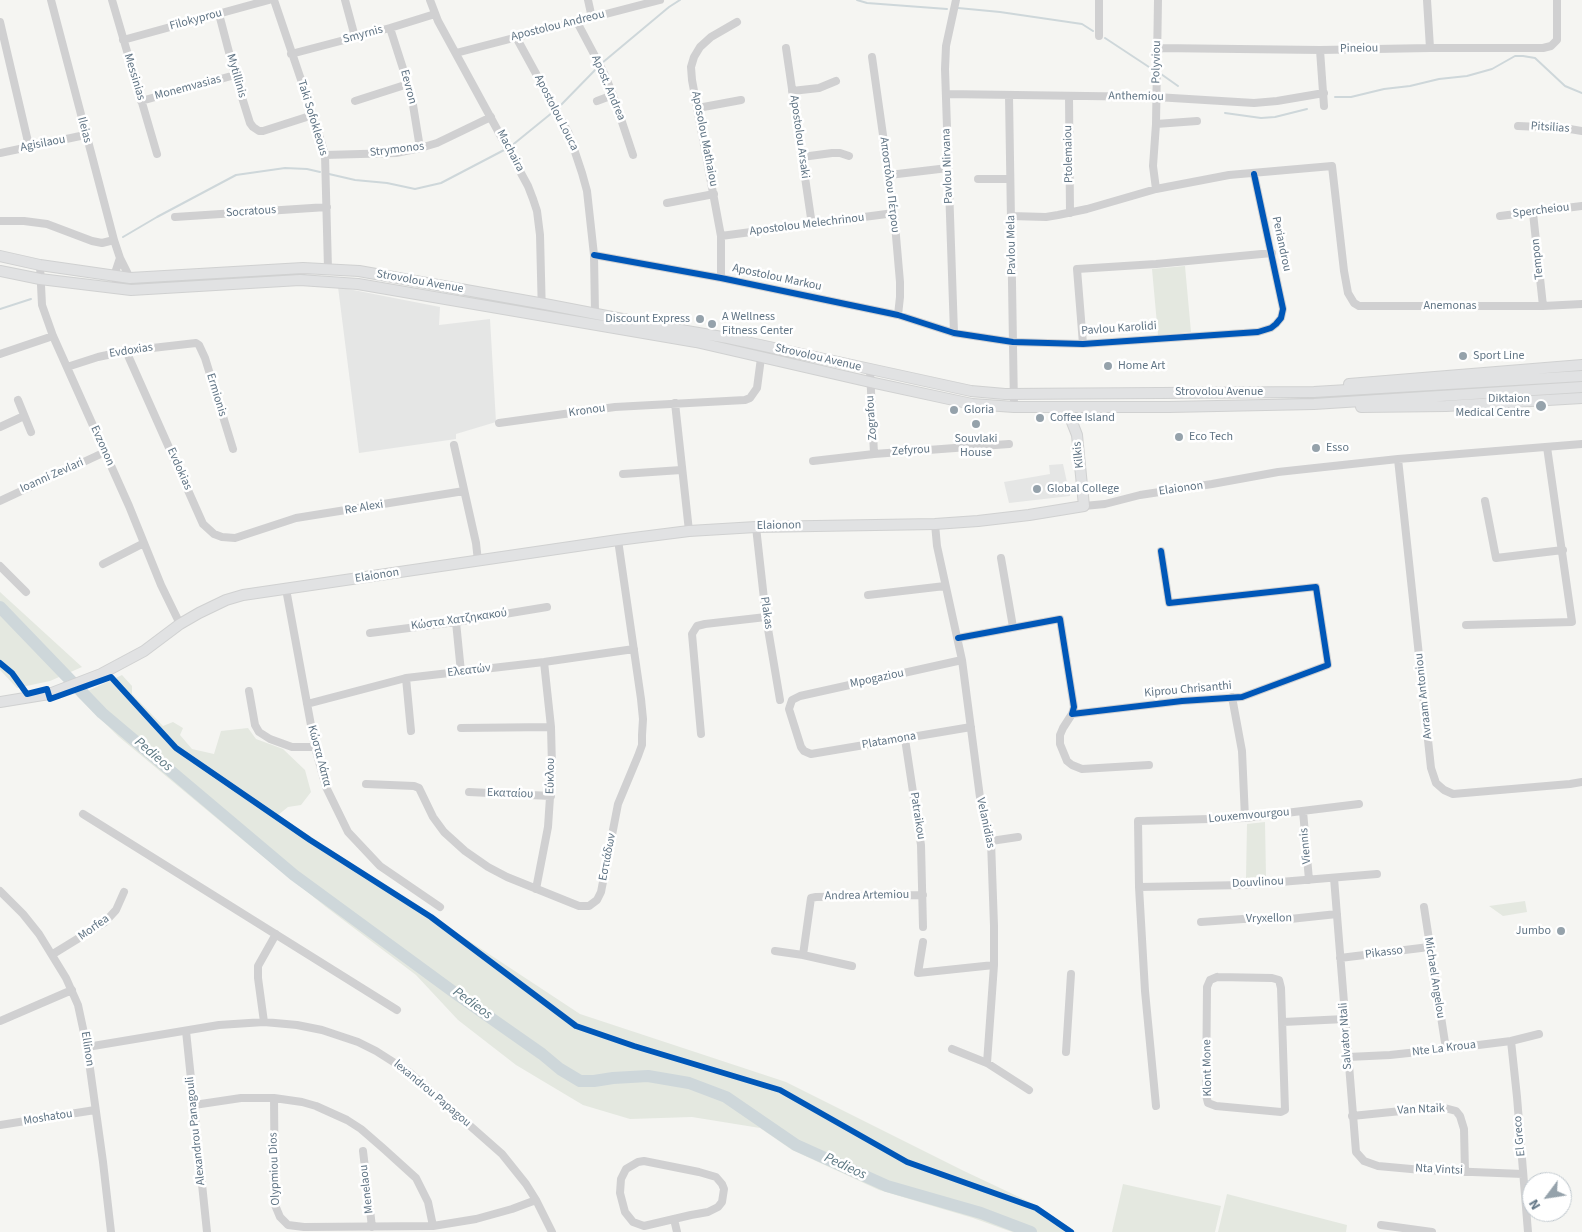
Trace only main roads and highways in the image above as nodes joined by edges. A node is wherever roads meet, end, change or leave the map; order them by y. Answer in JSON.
{"nodes":[{"id":1,"x":0,"y":256,"type":"edge"},
{"id":2,"x":0,"y":271,"type":"edge"},
{"id":3,"x":1582,"y":365,"type":"edge"},
{"id":4,"x":1582,"y":376,"type":"edge"},
{"id":5,"x":1582,"y":387,"type":"edge"},
{"id":6,"x":1314,"y":392,"type":"junction"},
{"id":7,"x":1582,"y":398,"type":"edge"},
{"id":8,"x":1314,"y":404,"type":"junction"},
{"id":9,"x":1061,"y":407,"type":"junction"},
{"id":10,"x":1090,"y":407,"type":"junction"},
{"id":11,"x":1077,"y":435,"type":"junction"},
{"id":12,"x":1084,"y":506,"type":"joint"},
{"id":13,"x":0,"y":702,"type":"edge"}],
"edges":[{"from":1,"to":6,"type":"main road","name":"Strovolou Avenue"},
{"from":2,"to":9,"type":"main road","name":"Strovolou Avenue"},
{"from":3,"to":6,"type":"main road"},
{"from":4,"to":6,"type":"main road","name":"Strovolou Avenue"},
{"from":5,"to":8,"type":"main road","name":"Strovolou Avenue"},
{"from":7,"to":8,"type":"main road"},
{"from":8,"to":10,"type":"main road","name":"Strovolou Avenue"},
{"from":9,"to":10,"type":"main road","name":"Strovolou Avenue"},
{"from":9,"to":11,"type":"main road","name":"Kilkis"},
{"from":10,"to":11,"type":"main road","name":"Kilkis"},
{"from":11,"to":12,"type":"main road","name":"Kilkis"},
{"from":12,"to":13,"type":"main road","name":"Elaionon"}]}
